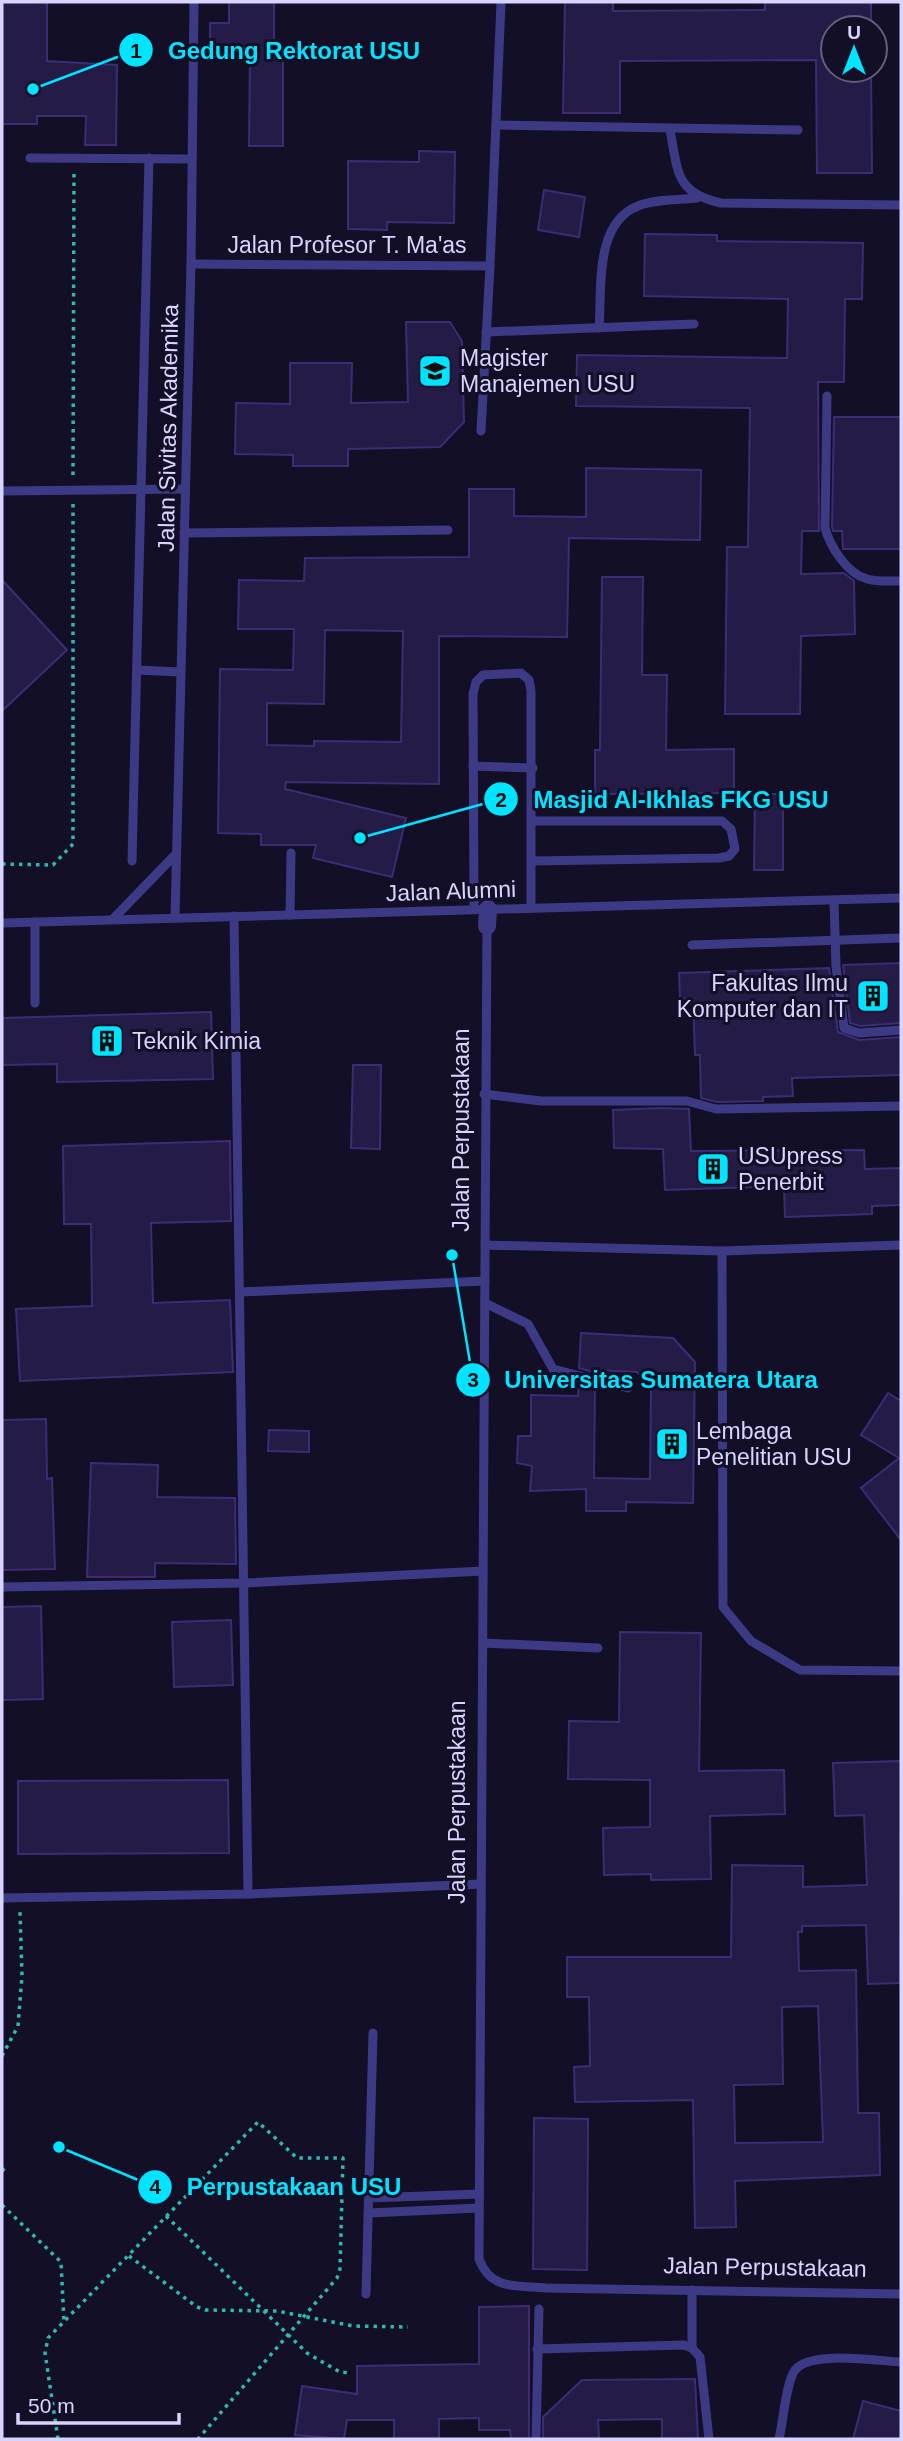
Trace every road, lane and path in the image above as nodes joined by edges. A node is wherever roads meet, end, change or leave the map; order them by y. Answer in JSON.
{"nodes":[{"id":1,"x":194,"y":2,"type":"edge"},
{"id":2,"x":501,"y":2,"type":"edge"},
{"id":3,"x":497,"y":125,"type":"junction"},
{"id":4,"x":670,"y":130,"type":"junction"},
{"id":5,"x":798,"y":130,"type":"dead end"},
{"id":6,"x":30,"y":158,"type":"dead end"},
{"id":7,"x":74,"y":159,"type":"junction"},
{"id":8,"x":149,"y":159,"type":"junction"},
{"id":9,"x":192,"y":159,"type":"junction"},
{"id":10,"x":697,"y":198,"type":"junction"},
{"id":11,"x":901,"y":205,"type":"edge"},
{"id":12,"x":191,"y":264,"type":"junction"},
{"id":13,"x":490,"y":265,"type":"junction"},
{"id":14,"x":694,"y":324,"type":"dead end"},
{"id":15,"x":599,"y":328,"type":"junction"},
{"id":16,"x":486,"y":332,"type":"junction"},
{"id":17,"x":827,"y":396,"type":"dead end"},
{"id":18,"x":481,"y":431,"type":"dead end"},
{"id":19,"x":141,"y":489,"type":"junction"},
{"id":20,"x":185,"y":489,"type":"junction"},
{"id":21,"x":73,"y":490,"type":"junction"},
{"id":22,"x":2,"y":491,"type":"edge"},
{"id":23,"x":448,"y":530,"type":"dead end"},
{"id":24,"x":184,"y":533,"type":"junction"},
{"id":25,"x":901,"y":581,"type":"edge"},
{"id":26,"x":137,"y":670,"type":"junction"},
{"id":27,"x":180,"y":672,"type":"junction"},
{"id":28,"x":473,"y":766,"type":"junction"},
{"id":29,"x":533,"y":768,"type":"junction"},
{"id":30,"x":532,"y":821,"type":"junction"},
{"id":31,"x":291,"y":853,"type":"dead end"},
{"id":32,"x":174,"y":856,"type":"junction"},
{"id":33,"x":132,"y":861,"type":"dead end"},
{"id":34,"x":532,"y":861,"type":"junction"},
{"id":35,"x":2,"y":864,"type":"edge"},
{"id":36,"x":901,"y":898,"type":"edge"},
{"id":37,"x":834,"y":901,"type":"junction"},
{"id":38,"x":531,"y":908,"type":"junction"},
{"id":39,"x":290,"y":915,"type":"junction"},
{"id":40,"x":483,"y":915,"type":"junction"},
{"id":41,"x":234,"y":916,"type":"junction"},
{"id":42,"x":114,"y":918,"type":"junction"},
{"id":43,"x":175,"y":918,"type":"junction"},
{"id":44,"x":35,"y":922,"type":"junction"},
{"id":45,"x":2,"y":923,"type":"edge"},
{"id":46,"x":901,"y":938,"type":"edge"},
{"id":47,"x":836,"y":942,"type":"junction"},
{"id":48,"x":692,"y":944,"type":"dead end"},
{"id":49,"x":34,"y":1003,"type":"dead end"},
{"id":50,"x":901,"y":1030,"type":"edge"},
{"id":51,"x":484,"y":1094,"type":"junction"},
{"id":52,"x":901,"y":1106,"type":"edge"},
{"id":53,"x":485,"y":1245,"type":"junction"},
{"id":54,"x":901,"y":1245,"type":"edge"},
{"id":55,"x":722,"y":1251,"type":"junction"},
{"id":56,"x":485,"y":1281,"type":"junction"},
{"id":57,"x":241,"y":1292,"type":"junction"},
{"id":58,"x":485,"y":1303,"type":"junction"},
{"id":59,"x":628,"y":1388,"type":"dead end"},
{"id":60,"x":483,"y":1571,"type":"junction"},
{"id":61,"x":245,"y":1583,"type":"junction"},
{"id":62,"x":2,"y":1587,"type":"edge"},
{"id":63,"x":483,"y":1643,"type":"junction"},
{"id":64,"x":598,"y":1648,"type":"dead end"},
{"id":65,"x":901,"y":1671,"type":"edge"},
{"id":66,"x":481,"y":1884,"type":"junction"},
{"id":67,"x":248,"y":1894,"type":"junction"},
{"id":68,"x":2,"y":1898,"type":"edge"},
{"id":69,"x":19,"y":1898,"type":"junction"},
{"id":70,"x":373,"y":2033,"type":"dead end"},
{"id":71,"x":2,"y":2056,"type":"edge"},
{"id":72,"x":6,"y":2167,"type":"dead end"},
{"id":73,"x":2,"y":2171,"type":"edge"},
{"id":74,"x":480,"y":2194,"type":"junction"},
{"id":75,"x":369,"y":2198,"type":"junction"},
{"id":76,"x":2,"y":2205,"type":"edge"},
{"id":77,"x":480,"y":2208,"type":"junction"},
{"id":78,"x":368,"y":2213,"type":"junction"},
{"id":79,"x":166,"y":2216,"type":"junction"},
{"id":80,"x":128,"y":2256,"type":"junction"},
{"id":81,"x":692,"y":2290,"type":"junction"},
{"id":82,"x":366,"y":2294,"type":"dead end"},
{"id":83,"x":901,"y":2294,"type":"edge"},
{"id":84,"x":540,"y":2309,"type":"dead end"},
{"id":85,"x":264,"y":2311,"type":"junction"},
{"id":86,"x":305,"y":2316,"type":"junction"},
{"id":87,"x":64,"y":2322,"type":"junction"},
{"id":88,"x":408,"y":2327,"type":"dead end"},
{"id":89,"x":289,"y":2335,"type":"junction"},
{"id":90,"x":692,"y":2348,"type":"junction"},
{"id":91,"x":537,"y":2349,"type":"junction"},
{"id":92,"x":901,"y":2362,"type":"edge"},
{"id":93,"x":351,"y":2373,"type":"dead end"},
{"id":94,"x":58,"y":2439,"type":"edge"},
{"id":95,"x":198,"y":2439,"type":"edge"},
{"id":96,"x":536,"y":2439,"type":"edge"},
{"id":97,"x":709,"y":2439,"type":"edge"},
{"id":98,"x":779,"y":2439,"type":"edge"}],
"edges":[{"from":1,"to":9,"type":"lane","name":"Jalan Sivitas Akademika"},
{"from":2,"to":3,"type":"lane","name":"Jalan Profesor T. Ma'as"},
{"from":3,"to":4,"type":"lane"},
{"from":3,"to":13,"type":"lane","name":"Jalan Profesor T. Ma'as"},
{"from":4,"to":5,"type":"lane"},
{"from":4,"to":10,"type":"lane"},
{"from":6,"to":7,"type":"lane"},
{"from":7,"to":8,"type":"lane"},
{"from":7,"to":21,"type":"path"},
{"from":8,"to":9,"type":"lane"},
{"from":8,"to":19,"type":"lane"},
{"from":9,"to":12,"type":"lane","name":"Jalan Sivitas Akademika"},
{"from":10,"to":11,"type":"lane"},
{"from":10,"to":15,"type":"lane"},
{"from":12,"to":13,"type":"lane","name":"Jalan Profesor T. Ma'as"},
{"from":12,"to":20,"type":"lane","name":"Jalan Sivitas Akademika"},
{"from":13,"to":16,"type":"lane"},
{"from":14,"to":15,"type":"lane"},
{"from":15,"to":16,"type":"lane"},
{"from":16,"to":18,"type":"lane"},
{"from":17,"to":25,"type":"lane"},
{"from":19,"to":20,"type":"lane"},
{"from":19,"to":21,"type":"lane"},
{"from":19,"to":26,"type":"lane"},
{"from":20,"to":24,"type":"lane","name":"Jalan Sivitas Akademika"},
{"from":21,"to":22,"type":"lane"},
{"from":21,"to":35,"type":"path"},
{"from":23,"to":24,"type":"lane"},
{"from":24,"to":27,"type":"lane","name":"Jalan Sivitas Akademika"},
{"from":26,"to":27,"type":"lane"},
{"from":26,"to":33,"type":"lane"},
{"from":27,"to":32,"type":"lane","name":"Jalan Sivitas Akademika"},
{"from":28,"to":29,"type":"lane"},
{"from":28,"to":29,"type":"lane","name":"Jalan Perpustakaan"},
{"from":28,"to":40,"type":"lane","name":"Jalan Perpustakaan"},
{"from":29,"to":30,"type":"lane"},
{"from":30,"to":34,"type":"lane"},
{"from":30,"to":34,"type":"lane"},
{"from":31,"to":39,"type":"lane"},
{"from":32,"to":42,"type":"lane"},
{"from":32,"to":43,"type":"lane","name":"Jalan Sivitas Akademika"},
{"from":34,"to":38,"type":"lane"},
{"from":36,"to":37,"type":"lane","name":"Jalan Alumni"},
{"from":37,"to":38,"type":"lane","name":"Jalan Alumni"},
{"from":37,"to":47,"type":"lane"},
{"from":38,"to":40,"type":"lane","name":"Jalan Alumni"},
{"from":39,"to":40,"type":"lane","name":"Jalan Alumni"},
{"from":39,"to":41,"type":"lane","name":"Jalan Alumni"},
{"from":40,"to":51,"type":"lane","name":"Jalan Perpustakaan"},
{"from":41,"to":43,"type":"lane","name":"Jalan Alumni"},
{"from":41,"to":57,"type":"lane"},
{"from":42,"to":43,"type":"lane","name":"Jalan Alumni"},
{"from":42,"to":44,"type":"lane","name":"Jalan Alumni"},
{"from":44,"to":45,"type":"lane","name":"Jalan Alumni"},
{"from":44,"to":49,"type":"lane"},
{"from":46,"to":47,"type":"lane"},
{"from":47,"to":48,"type":"lane"},
{"from":47,"to":50,"type":"lane"},
{"from":51,"to":52,"type":"lane"},
{"from":51,"to":53,"type":"lane","name":"Jalan Perpustakaan"},
{"from":53,"to":55,"type":"lane"},
{"from":53,"to":56,"type":"lane","name":"Jalan Perpustakaan"},
{"from":54,"to":55,"type":"lane"},
{"from":55,"to":65,"type":"lane"},
{"from":56,"to":57,"type":"lane"},
{"from":56,"to":58,"type":"lane","name":"Jalan Perpustakaan"},
{"from":57,"to":61,"type":"lane"},
{"from":58,"to":59,"type":"lane"},
{"from":58,"to":60,"type":"lane","name":"Jalan Perpustakaan"},
{"from":60,"to":61,"type":"lane"},
{"from":60,"to":63,"type":"lane","name":"Jalan Perpustakaan"},
{"from":61,"to":62,"type":"lane"},
{"from":61,"to":67,"type":"lane"},
{"from":63,"to":64,"type":"lane"},
{"from":63,"to":66,"type":"lane","name":"Jalan Perpustakaan"},
{"from":66,"to":67,"type":"lane"},
{"from":66,"to":74,"type":"lane","name":"Jalan Perpustakaan"},
{"from":67,"to":69,"type":"lane"},
{"from":68,"to":69,"type":"lane"},
{"from":69,"to":71,"type":"path"},
{"from":70,"to":75,"type":"lane"},
{"from":72,"to":73,"type":"path"},
{"from":74,"to":75,"type":"lane"},
{"from":74,"to":77,"type":"lane","name":"Jalan Perpustakaan"},
{"from":75,"to":78,"type":"lane"},
{"from":76,"to":87,"type":"path"},
{"from":77,"to":78,"type":"lane"},
{"from":77,"to":81,"type":"lane","name":"Jalan Perpustakaan"},
{"from":78,"to":82,"type":"lane"},
{"from":79,"to":80,"type":"path"},
{"from":79,"to":85,"type":"path"},
{"from":79,"to":86,"type":"path"},
{"from":80,"to":85,"type":"path"},
{"from":80,"to":87,"type":"path"},
{"from":81,"to":83,"type":"lane","name":"Jalan Perpustakaan"},
{"from":81,"to":90,"type":"lane"},
{"from":84,"to":91,"type":"lane"},
{"from":85,"to":86,"type":"path"},
{"from":85,"to":89,"type":"path"},
{"from":86,"to":88,"type":"path"},
{"from":86,"to":89,"type":"path"},
{"from":87,"to":94,"type":"path"},
{"from":89,"to":93,"type":"path"},
{"from":89,"to":95,"type":"path"},
{"from":90,"to":91,"type":"lane"},
{"from":90,"to":97,"type":"lane"},
{"from":91,"to":96,"type":"lane"},
{"from":92,"to":98,"type":"lane"}]}
